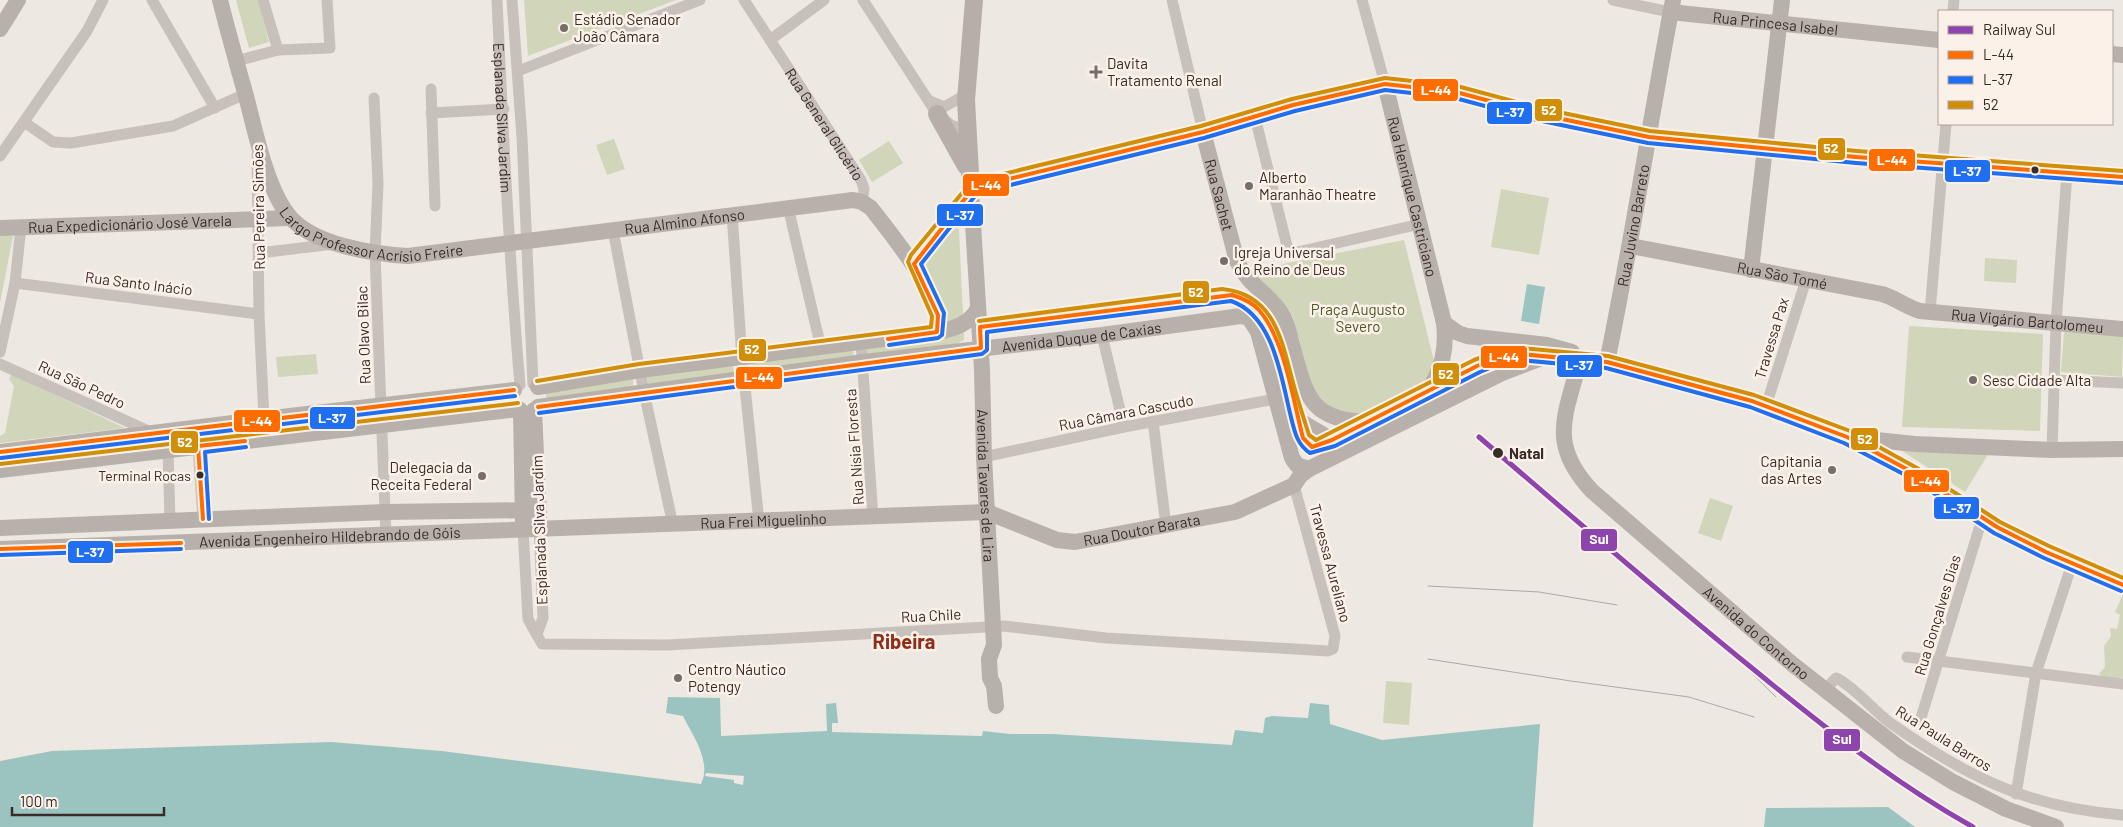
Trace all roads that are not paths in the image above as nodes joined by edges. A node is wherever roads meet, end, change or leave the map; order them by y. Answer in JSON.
{"nodes":[{"id":1,"x":18,"y":0,"type":"edge"},
{"id":2,"x":103,"y":0,"type":"edge"},
{"id":3,"x":152,"y":0,"type":"edge"},
{"id":4,"x":220,"y":0,"type":"edge"},
{"id":5,"x":263,"y":0,"type":"edge"},
{"id":6,"x":328,"y":0,"type":"edge"},
{"id":7,"x":497,"y":0,"type":"edge"},
{"id":8,"x":512,"y":0,"type":"edge"},
{"id":9,"x":700,"y":0,"type":"edge"},
{"id":10,"x":744,"y":0,"type":"edge"},
{"id":11,"x":824,"y":0,"type":"edge"},
{"id":12,"x":863,"y":0,"type":"edge"},
{"id":13,"x":974,"y":0,"type":"edge"},
{"id":14,"x":1172,"y":0,"type":"edge"},
{"id":15,"x":1362,"y":0,"type":"edge"},
{"id":16,"x":1613,"y":0,"type":"edge"},
{"id":17,"x":1782,"y":0,"type":"edge"},
{"id":18,"x":1671,"y":6,"type":"edge"},
{"id":19,"x":1779,"y":24,"type":"junction"},
{"id":20,"x":0,"y":29,"type":"edge"},
{"id":21,"x":770,"y":40,"type":"junction"},
{"id":22,"x":1938,"y":40,"type":"edge"},
{"id":23,"x":278,"y":50,"type":"junction"},
{"id":24,"x":236,"y":61,"type":"junction"},
{"id":25,"x":518,"y":71,"type":"junction"},
{"id":26,"x":1385,"y":84,"type":"junction"},
{"id":27,"x":431,"y":89,"type":"dead end"},
{"id":28,"x":967,"y":89,"type":"junction"},
{"id":29,"x":245,"y":94,"type":"junction"},
{"id":30,"x":374,"y":98,"type":"dead end"},
{"id":31,"x":926,"y":100,"type":"junction"},
{"id":32,"x":215,"y":108,"type":"junction"},
{"id":33,"x":504,"y":109,"type":"junction"},
{"id":34,"x":431,"y":113,"type":"junction"},
{"id":35,"x":937,"y":114,"type":"junction"},
{"id":36,"x":1255,"y":117,"type":"junction"},
{"id":37,"x":24,"y":122,"type":"junction"},
{"id":38,"x":1946,"y":125,"type":"edge"},
{"id":39,"x":967,"y":131,"type":"junction"},
{"id":40,"x":1203,"y":132,"type":"junction"},
{"id":41,"x":504,"y":135,"type":"junction"},
{"id":42,"x":256,"y":137,"type":"junction"},
{"id":43,"x":522,"y":137,"type":"junction"},
{"id":44,"x":1649,"y":137,"type":"junction"},
{"id":45,"x":1764,"y":149,"type":"junction"},
{"id":46,"x":0,"y":156,"type":"edge"},
{"id":47,"x":1944,"y":163,"type":"junction"},
{"id":48,"x":2067,"y":173,"type":"junction"},
{"id":49,"x":2123,"y":177,"type":"edge"},
{"id":50,"x":970,"y":183,"type":"junction"},
{"id":51,"x":862,"y":202,"type":"junction"},
{"id":52,"x":435,"y":206,"type":"dead end"},
{"id":53,"x":788,"y":207,"type":"junction"},
{"id":54,"x":732,"y":214,"type":"junction"},
{"id":55,"x":259,"y":218,"type":"junction"},
{"id":56,"x":290,"y":218,"type":"junction"},
{"id":57,"x":1420,"y":224,"type":"junction"},
{"id":58,"x":21,"y":227,"type":"junction"},
{"id":59,"x":0,"y":228,"type":"edge"},
{"id":60,"x":613,"y":230,"type":"junction"},
{"id":61,"x":525,"y":242,"type":"junction"},
{"id":62,"x":339,"y":244,"type":"junction"},
{"id":63,"x":508,"y":244,"type":"junction"},
{"id":64,"x":1631,"y":246,"type":"junction"},
{"id":65,"x":259,"y":252,"type":"junction"},
{"id":66,"x":375,"y":253,"type":"junction"},
{"id":67,"x":914,"y":264,"type":"junction"},
{"id":68,"x":1751,"y":270,"type":"junction"},
{"id":69,"x":1806,"y":280,"type":"junction"},
{"id":70,"x":15,"y":282,"type":"junction"},
{"id":71,"x":1930,"y":312,"type":"junction"},
{"id":72,"x":259,"y":314,"type":"junction"},
{"id":73,"x":1444,"y":323,"type":"junction"},
{"id":74,"x":2056,"y":323,"type":"junction"},
{"id":75,"x":972,"y":326,"type":"junction"},
{"id":76,"x":938,"y":328,"type":"junction"},
{"id":77,"x":2123,"y":329,"type":"edge"},
{"id":78,"x":1102,"y":335,"type":"junction"},
{"id":79,"x":861,"y":344,"type":"junction"},
{"id":80,"x":821,"y":348,"type":"junction"},
{"id":81,"x":974,"y":349,"type":"junction"},
{"id":82,"x":0,"y":352,"type":"edge"},
{"id":83,"x":1546,"y":357,"type":"junction"},
{"id":84,"x":742,"y":358,"type":"junction"},
{"id":85,"x":1580,"y":360,"type":"junction"},
{"id":86,"x":864,"y":362,"type":"junction"},
{"id":87,"x":1607,"y":362,"type":"junction"},
{"id":88,"x":0,"y":364,"type":"edge"},
{"id":89,"x":640,"y":370,"type":"junction"},
{"id":90,"x":744,"y":380,"type":"junction"},
{"id":91,"x":2053,"y":380,"type":"junction"},
{"id":92,"x":2123,"y":383,"type":"edge"},
{"id":93,"x":526,"y":387,"type":"junction"},
{"id":94,"x":644,"y":392,"type":"junction"},
{"id":95,"x":1428,"y":392,"type":"junction"},
{"id":96,"x":442,"y":398,"type":"junction"},
{"id":97,"x":1275,"y":399,"type":"junction"},
{"id":98,"x":381,"y":405,"type":"junction"},
{"id":99,"x":1766,"y":406,"type":"junction"},
{"id":100,"x":528,"y":409,"type":"junction"},
{"id":101,"x":264,"y":418,"type":"junction"},
{"id":102,"x":444,"y":418,"type":"junction"},
{"id":103,"x":1153,"y":421,"type":"junction"},
{"id":104,"x":1368,"y":422,"type":"junction"},
{"id":105,"x":381,"y":425,"type":"junction"},
{"id":106,"x":1124,"y":427,"type":"junction"},
{"id":107,"x":151,"y":432,"type":"junction"},
{"id":108,"x":1847,"y":438,"type":"junction"},
{"id":109,"x":198,"y":446,"type":"junction"},
{"id":110,"x":168,"y":449,"type":"junction"},
{"id":111,"x":2123,"y":449,"type":"edge"},
{"id":112,"x":2052,"y":450,"type":"junction"},
{"id":113,"x":0,"y":452,"type":"edge"},
{"id":114,"x":984,"y":457,"type":"junction"},
{"id":115,"x":1309,"y":469,"type":"junction"},
{"id":116,"x":0,"y":470,"type":"edge"},
{"id":117,"x":1294,"y":485,"type":"junction"},
{"id":118,"x":530,"y":510,"type":"junction"},
{"id":119,"x":385,"y":512,"type":"junction"},
{"id":120,"x":988,"y":512,"type":"junction"},
{"id":121,"x":364,"y":513,"type":"junction"},
{"id":122,"x":244,"y":517,"type":"junction"},
{"id":123,"x":873,"y":518,"type":"junction"},
{"id":124,"x":203,"y":519,"type":"junction"},
{"id":125,"x":1982,"y":519,"type":"junction"},
{"id":126,"x":175,"y":521,"type":"junction"},
{"id":127,"x":759,"y":522,"type":"junction"},
{"id":128,"x":673,"y":525,"type":"junction"},
{"id":129,"x":43,"y":526,"type":"junction"},
{"id":130,"x":1166,"y":526,"type":"junction"},
{"id":131,"x":0,"y":528,"type":"edge"},
{"id":132,"x":531,"y":528,"type":"junction"},
{"id":133,"x":386,"y":536,"type":"junction"},
{"id":134,"x":363,"y":537,"type":"junction"},
{"id":135,"x":244,"y":540,"type":"junction"},
{"id":136,"x":181,"y":543,"type":"junction"},
{"id":137,"x":43,"y":548,"type":"junction"},
{"id":138,"x":0,"y":549,"type":"edge"},
{"id":139,"x":2072,"y":564,"type":"junction"},
{"id":140,"x":2123,"y":585,"type":"edge"},
{"id":141,"x":994,"y":626,"type":"junction"},
{"id":142,"x":537,"y":634,"type":"junction"},
{"id":143,"x":1333,"y":649,"type":"joint"},
{"id":144,"x":1907,"y":657,"type":"dead end"},
{"id":145,"x":1938,"y":661,"type":"junction"},
{"id":146,"x":2036,"y":673,"type":"junction"},
{"id":147,"x":2123,"y":684,"type":"edge"},
{"id":148,"x":1825,"y":690,"type":"junction"},
{"id":149,"x":996,"y":706,"type":"dead end"},
{"id":150,"x":1920,"y":720,"type":"dead end"},
{"id":151,"x":2016,"y":794,"type":"junction"},
{"id":152,"x":2123,"y":816,"type":"edge"},
{"id":153,"x":2056,"y":827,"type":"edge"}],
"edges":[{"from":1,"to":20,"type":"street"},
{"from":2,"to":37,"type":"street"},
{"from":3,"to":32,"type":"street"},
{"from":4,"to":24,"type":"street","name":"Rua Pereira Simões"},
{"from":5,"to":23,"type":"street"},
{"from":6,"to":23,"type":"street"},
{"from":7,"to":33,"type":"street","name":"Esplanada Silva Jardim"},
{"from":8,"to":25,"type":"street","name":"Esplanada Silva Jardim"},
{"from":9,"to":25,"type":"street"},
{"from":10,"to":21,"type":"street","name":"Rua General Glicério"},
{"from":11,"to":21,"type":"street"},
{"from":12,"to":31,"type":"street"},
{"from":13,"to":28,"type":"main road"},
{"from":14,"to":40,"type":"street","name":"Rua Sachet"},
{"from":15,"to":26,"type":"street","name":"Rua Henrique Castriciano"},
{"from":16,"to":18,"type":"street","name":"Rua Princesa Isabel"},
{"from":17,"to":19,"type":"street"},
{"from":18,"to":19,"type":"street","name":"Rua Princesa Isabel"},
{"from":18,"to":44,"type":"street","name":"Rua Juvino Barreto"},
{"from":19,"to":22,"type":"street","name":"Rua Princesa Isabel"},
{"from":19,"to":45,"type":"street"},
{"from":21,"to":51,"type":"street","name":"Rua General Glicério"},
{"from":23,"to":24,"type":"street"},
{"from":24,"to":29,"type":"street","name":"Rua Pereira Simões"},
{"from":25,"to":43,"type":"street","name":"Esplanada Silva Jardim"},
{"from":26,"to":36,"type":"main road"},
{"from":26,"to":44,"type":"main road"},
{"from":26,"to":57,"type":"street","name":"Rua Henrique Castriciano"},
{"from":27,"to":34,"type":"street"},
{"from":28,"to":31,"type":"street"},
{"from":28,"to":39,"type":"main road"},
{"from":29,"to":32,"type":"street"},
{"from":29,"to":42,"type":"street","name":"Rua Pereira Simões"},
{"from":30,"to":66,"type":"street","name":"Rua Olavo Bilac"},
{"from":31,"to":35,"type":"street"},
{"from":32,"to":37,"type":"street"},
{"from":33,"to":34,"type":"street"},
{"from":33,"to":41,"type":"street","name":"Esplanada Silva Jardim"},
{"from":34,"to":52,"type":"street"},
{"from":35,"to":39,"type":"street"},
{"from":35,"to":50,"type":"main road"},
{"from":36,"to":40,"type":"main road"},
{"from":36,"to":57,"type":"street"},
{"from":37,"to":46,"type":"street"},
{"from":38,"to":47,"type":"street"},
{"from":39,"to":50,"type":"main road"},
{"from":40,"to":50,"type":"main road"},
{"from":40,"to":104,"type":"street","name":"Rua Sachet"},
{"from":41,"to":43,"type":"street"},
{"from":41,"to":63,"type":"street","name":"Esplanada Silva Jardim"},
{"from":42,"to":55,"type":"street","name":"Rua Pereira Simões"},
{"from":42,"to":56,"type":"street","name":"Largo Professor Acrísio Freire"},
{"from":43,"to":61,"type":"street","name":"Esplanada Silva Jardim"},
{"from":44,"to":45,"type":"main road"},
{"from":44,"to":64,"type":"street","name":"Rua Juvino Barreto"},
{"from":45,"to":47,"type":"main road"},
{"from":45,"to":68,"type":"street"},
{"from":47,"to":48,"type":"main road"},
{"from":47,"to":71,"type":"street"},
{"from":48,"to":49,"type":"main road"},
{"from":48,"to":74,"type":"street"},
{"from":50,"to":67,"type":"street"},
{"from":50,"to":75,"type":"street","name":"Avenida Tavares de Lira"},
{"from":51,"to":53,"type":"street","name":"Rua Almino Afonso"},
{"from":51,"to":67,"type":"street","name":"Rua General Glicério"},
{"from":53,"to":54,"type":"street","name":"Rua Almino Afonso"},
{"from":53,"to":80,"type":"street"},
{"from":54,"to":60,"type":"street","name":"Rua Almino Afonso"},
{"from":54,"to":84,"type":"street"},
{"from":55,"to":56,"type":"street","name":"Rua Expedicionário José Varela"},
{"from":55,"to":58,"type":"street","name":"Rua Expedicionário José Varela"},
{"from":55,"to":65,"type":"street","name":"Rua Pereira Simões"},
{"from":56,"to":62,"type":"street","name":"Largo Professor Acrísio Freire"},
{"from":57,"to":73,"type":"street","name":"Rua Henrique Castriciano"},
{"from":58,"to":59,"type":"street","name":"Rua Expedicionário José Varela"},
{"from":58,"to":70,"type":"street"},
{"from":60,"to":61,"type":"street","name":"Rua Almino Afonso"},
{"from":60,"to":89,"type":"street"},
{"from":61,"to":63,"type":"street","name":"Rua Almino Afonso"},
{"from":61,"to":93,"type":"street","name":"Esplanada Silva Jardim"},
{"from":62,"to":65,"type":"street"},
{"from":62,"to":66,"type":"street","name":"Largo Professor Acrísio Freire"},
{"from":63,"to":66,"type":"street","name":"Largo Professor Acrísio Freire"},
{"from":63,"to":93,"type":"street","name":"Esplanada Silva Jardim"},
{"from":64,"to":68,"type":"street","name":"Rua São Tomé"},
{"from":64,"to":87,"type":"street","name":"Rua Juvino Barreto"},
{"from":65,"to":72,"type":"street","name":"Rua Pereira Simões"},
{"from":66,"to":98,"type":"street","name":"Rua Olavo Bilac"},
{"from":67,"to":76,"type":"street","name":"Rua General Glicério"},
{"from":68,"to":69,"type":"street","name":"Rua São Tomé"},
{"from":69,"to":71,"type":"street","name":"Rua São Tomé"},
{"from":69,"to":99,"type":"street","name":"Travessa Pax"},
{"from":70,"to":72,"type":"street","name":"Rua Santo Inácio"},
{"from":70,"to":82,"type":"street"},
{"from":71,"to":74,"type":"street","name":"Rua Vigário Bartolomeu"},
{"from":72,"to":101,"type":"street","name":"Rua Pereira Simões"},
{"from":73,"to":85,"type":"street"},
{"from":73,"to":95,"type":"street","name":"Rua Henrique Castriciano"},
{"from":74,"to":77,"type":"street","name":"Rua Vigário Bartolomeu"},
{"from":74,"to":91,"type":"street"},
{"from":75,"to":76,"type":"street","name":"Avenida Duque de Caxias"},
{"from":75,"to":81,"type":"street","name":"Avenida Tavares de Lira"},
{"from":75,"to":104,"type":"street","name":"Avenida Duque de Caxias"},
{"from":76,"to":79,"type":"street","name":"Avenida Duque de Caxias"},
{"from":78,"to":81,"type":"street","name":"Avenida Duque de Caxias"},
{"from":78,"to":97,"type":"street","name":"Avenida Duque de Caxias"},
{"from":78,"to":106,"type":"street"},
{"from":79,"to":80,"type":"street","name":"Avenida Duque de Caxias"},
{"from":79,"to":86,"type":"street","name":"Rua Nísia Floresta"},
{"from":80,"to":84,"type":"street","name":"Avenida Duque de Caxias"},
{"from":81,"to":86,"type":"street","name":"Avenida Duque de Caxias"},
{"from":81,"to":114,"type":"street","name":"Avenida Tavares de Lira"},
{"from":83,"to":85,"type":"street"},
{"from":83,"to":95,"type":"street"},
{"from":83,"to":115,"type":"street"},
{"from":84,"to":89,"type":"street","name":"Avenida Duque de Caxias"},
{"from":84,"to":90,"type":"street"},
{"from":85,"to":87,"type":"street"},
{"from":85,"to":148,"type":"street","name":"Avenida do Contorno"},
{"from":86,"to":90,"type":"street","name":"Avenida Duque de Caxias"},
{"from":86,"to":123,"type":"street","name":"Rua Nísia Floresta"},
{"from":87,"to":99,"type":"street"},
{"from":88,"to":107,"type":"street","name":"Rua São Pedro"},
{"from":89,"to":93,"type":"street","name":"Avenida Duque de Caxias"},
{"from":89,"to":94,"type":"street"},
{"from":90,"to":94,"type":"street","name":"Avenida Duque de Caxias"},
{"from":90,"to":127,"type":"street"},
{"from":91,"to":92,"type":"street"},
{"from":91,"to":112,"type":"street"},
{"from":93,"to":96,"type":"street","name":"Avenida Duque de Caxias"},
{"from":93,"to":100,"type":"street"},
{"from":93,"to":100,"type":"street"},
{"from":94,"to":100,"type":"street","name":"Avenida Duque de Caxias"},
{"from":94,"to":128,"type":"street"},
{"from":95,"to":104,"type":"street"},
{"from":96,"to":98,"type":"street","name":"Avenida Duque de Caxias"},
{"from":96,"to":102,"type":"street"},
{"from":97,"to":103,"type":"street","name":"Rua Câmara Cascudo"},
{"from":97,"to":115,"type":"street"},
{"from":98,"to":101,"type":"street","name":"Avenida Duque de Caxias"},
{"from":98,"to":105,"type":"street","name":"Rua Olavo Bilac"},
{"from":99,"to":108,"type":"street"},
{"from":100,"to":102,"type":"street","name":"Avenida Duque de Caxias"},
{"from":100,"to":118,"type":"street","name":"Esplanada Silva Jardim"},
{"from":101,"to":107,"type":"street","name":"Avenida Duque de Caxias"},
{"from":102,"to":105,"type":"street","name":"Avenida Duque de Caxias"},
{"from":103,"to":106,"type":"street","name":"Rua Câmara Cascudo"},
{"from":103,"to":130,"type":"street"},
{"from":105,"to":109,"type":"street","name":"Avenida Duque de Caxias"},
{"from":105,"to":119,"type":"street","name":"Rua Olavo Bilac"},
{"from":106,"to":114,"type":"street","name":"Rua Câmara Cascudo"},
{"from":107,"to":113,"type":"street","name":"Avenida Duque de Caxias"},
{"from":108,"to":112,"type":"street"},
{"from":108,"to":125,"type":"street"},
{"from":109,"to":110,"type":"street","name":"Avenida Duque de Caxias"},
{"from":109,"to":124,"type":"street"},
{"from":110,"to":116,"type":"street","name":"Avenida Duque de Caxias"},
{"from":110,"to":126,"type":"street"},
{"from":111,"to":112,"type":"street"},
{"from":114,"to":120,"type":"street","name":"Avenida Tavares de Lira"},
{"from":115,"to":117,"type":"street"},
{"from":117,"to":130,"type":"street","name":"Rua Doutor Barata"},
{"from":117,"to":143,"type":"street","name":"Travessa Aureliano"},
{"from":118,"to":119,"type":"street","name":"Avenida Engenheiro Hildebrando de Góis"},
{"from":118,"to":132,"type":"street","name":"Esplanada Silva Jardim"},
{"from":119,"to":121,"type":"street","name":"Avenida Engenheiro Hildebrando de Góis"},
{"from":119,"to":133,"type":"street","name":"Rua Olavo Bilac"},
{"from":120,"to":123,"type":"street","name":"Rua Frei Miguelinho"},
{"from":120,"to":130,"type":"street","name":"Rua Doutor Barata"},
{"from":120,"to":141,"type":"street","name":"Avenida Tavares de Lira"},
{"from":121,"to":122,"type":"street","name":"Avenida Engenheiro Hildebrando de Góis"},
{"from":121,"to":134,"type":"street"},
{"from":122,"to":124,"type":"street","name":"Avenida Engenheiro Hildebrando de Góis"},
{"from":122,"to":135,"type":"street"},
{"from":123,"to":127,"type":"street","name":"Rua Frei Miguelinho"},
{"from":124,"to":126,"type":"street","name":"Avenida Engenheiro Hildebrando de Góis"},
{"from":125,"to":139,"type":"street"},
{"from":125,"to":145,"type":"street","name":"Rua Gonçalves Dias"},
{"from":126,"to":129,"type":"street","name":"Avenida Engenheiro Hildebrando de Góis"},
{"from":126,"to":136,"type":"street"},
{"from":127,"to":128,"type":"street","name":"Rua Frei Miguelinho"},
{"from":128,"to":132,"type":"street","name":"Rua Frei Miguelinho"},
{"from":129,"to":131,"type":"street","name":"Avenida Engenheiro Hildebrando de Góis"},
{"from":129,"to":137,"type":"street"},
{"from":132,"to":133,"type":"street","name":"Avenida Engenheiro Hildebrando de Góis"},
{"from":132,"to":142,"type":"street","name":"Esplanada Silva Jardim"},
{"from":132,"to":142,"type":"street","name":"Esplanada Silva Jardim"},
{"from":133,"to":134,"type":"street","name":"Avenida Engenheiro Hildebrando de Góis"},
{"from":134,"to":135,"type":"street","name":"Avenida Engenheiro Hildebrando de Góis"},
{"from":135,"to":136,"type":"street","name":"Avenida Engenheiro Hildebrando de Góis"},
{"from":136,"to":137,"type":"street","name":"Avenida Engenheiro Hildebrando de Góis"},
{"from":137,"to":138,"type":"street","name":"Avenida Engenheiro Hildebrando de Góis"},
{"from":139,"to":140,"type":"street"},
{"from":139,"to":146,"type":"street"},
{"from":141,"to":142,"type":"street","name":"Rua Chile"},
{"from":141,"to":143,"type":"street","name":"Rua Chile"},
{"from":141,"to":149,"type":"street","name":"Avenida Tavares de Lira"},
{"from":144,"to":145,"type":"street"},
{"from":145,"to":146,"type":"street"},
{"from":145,"to":150,"type":"street","name":"Rua Gonçalves Dias"},
{"from":146,"to":147,"type":"street"},
{"from":146,"to":151,"type":"street"},
{"from":148,"to":151,"type":"street","name":"Rua Paula Barros"},
{"from":148,"to":153,"type":"street","name":"Avenida do Contorno"},
{"from":151,"to":152,"type":"street","name":"Rua Paula Barros"}]}
